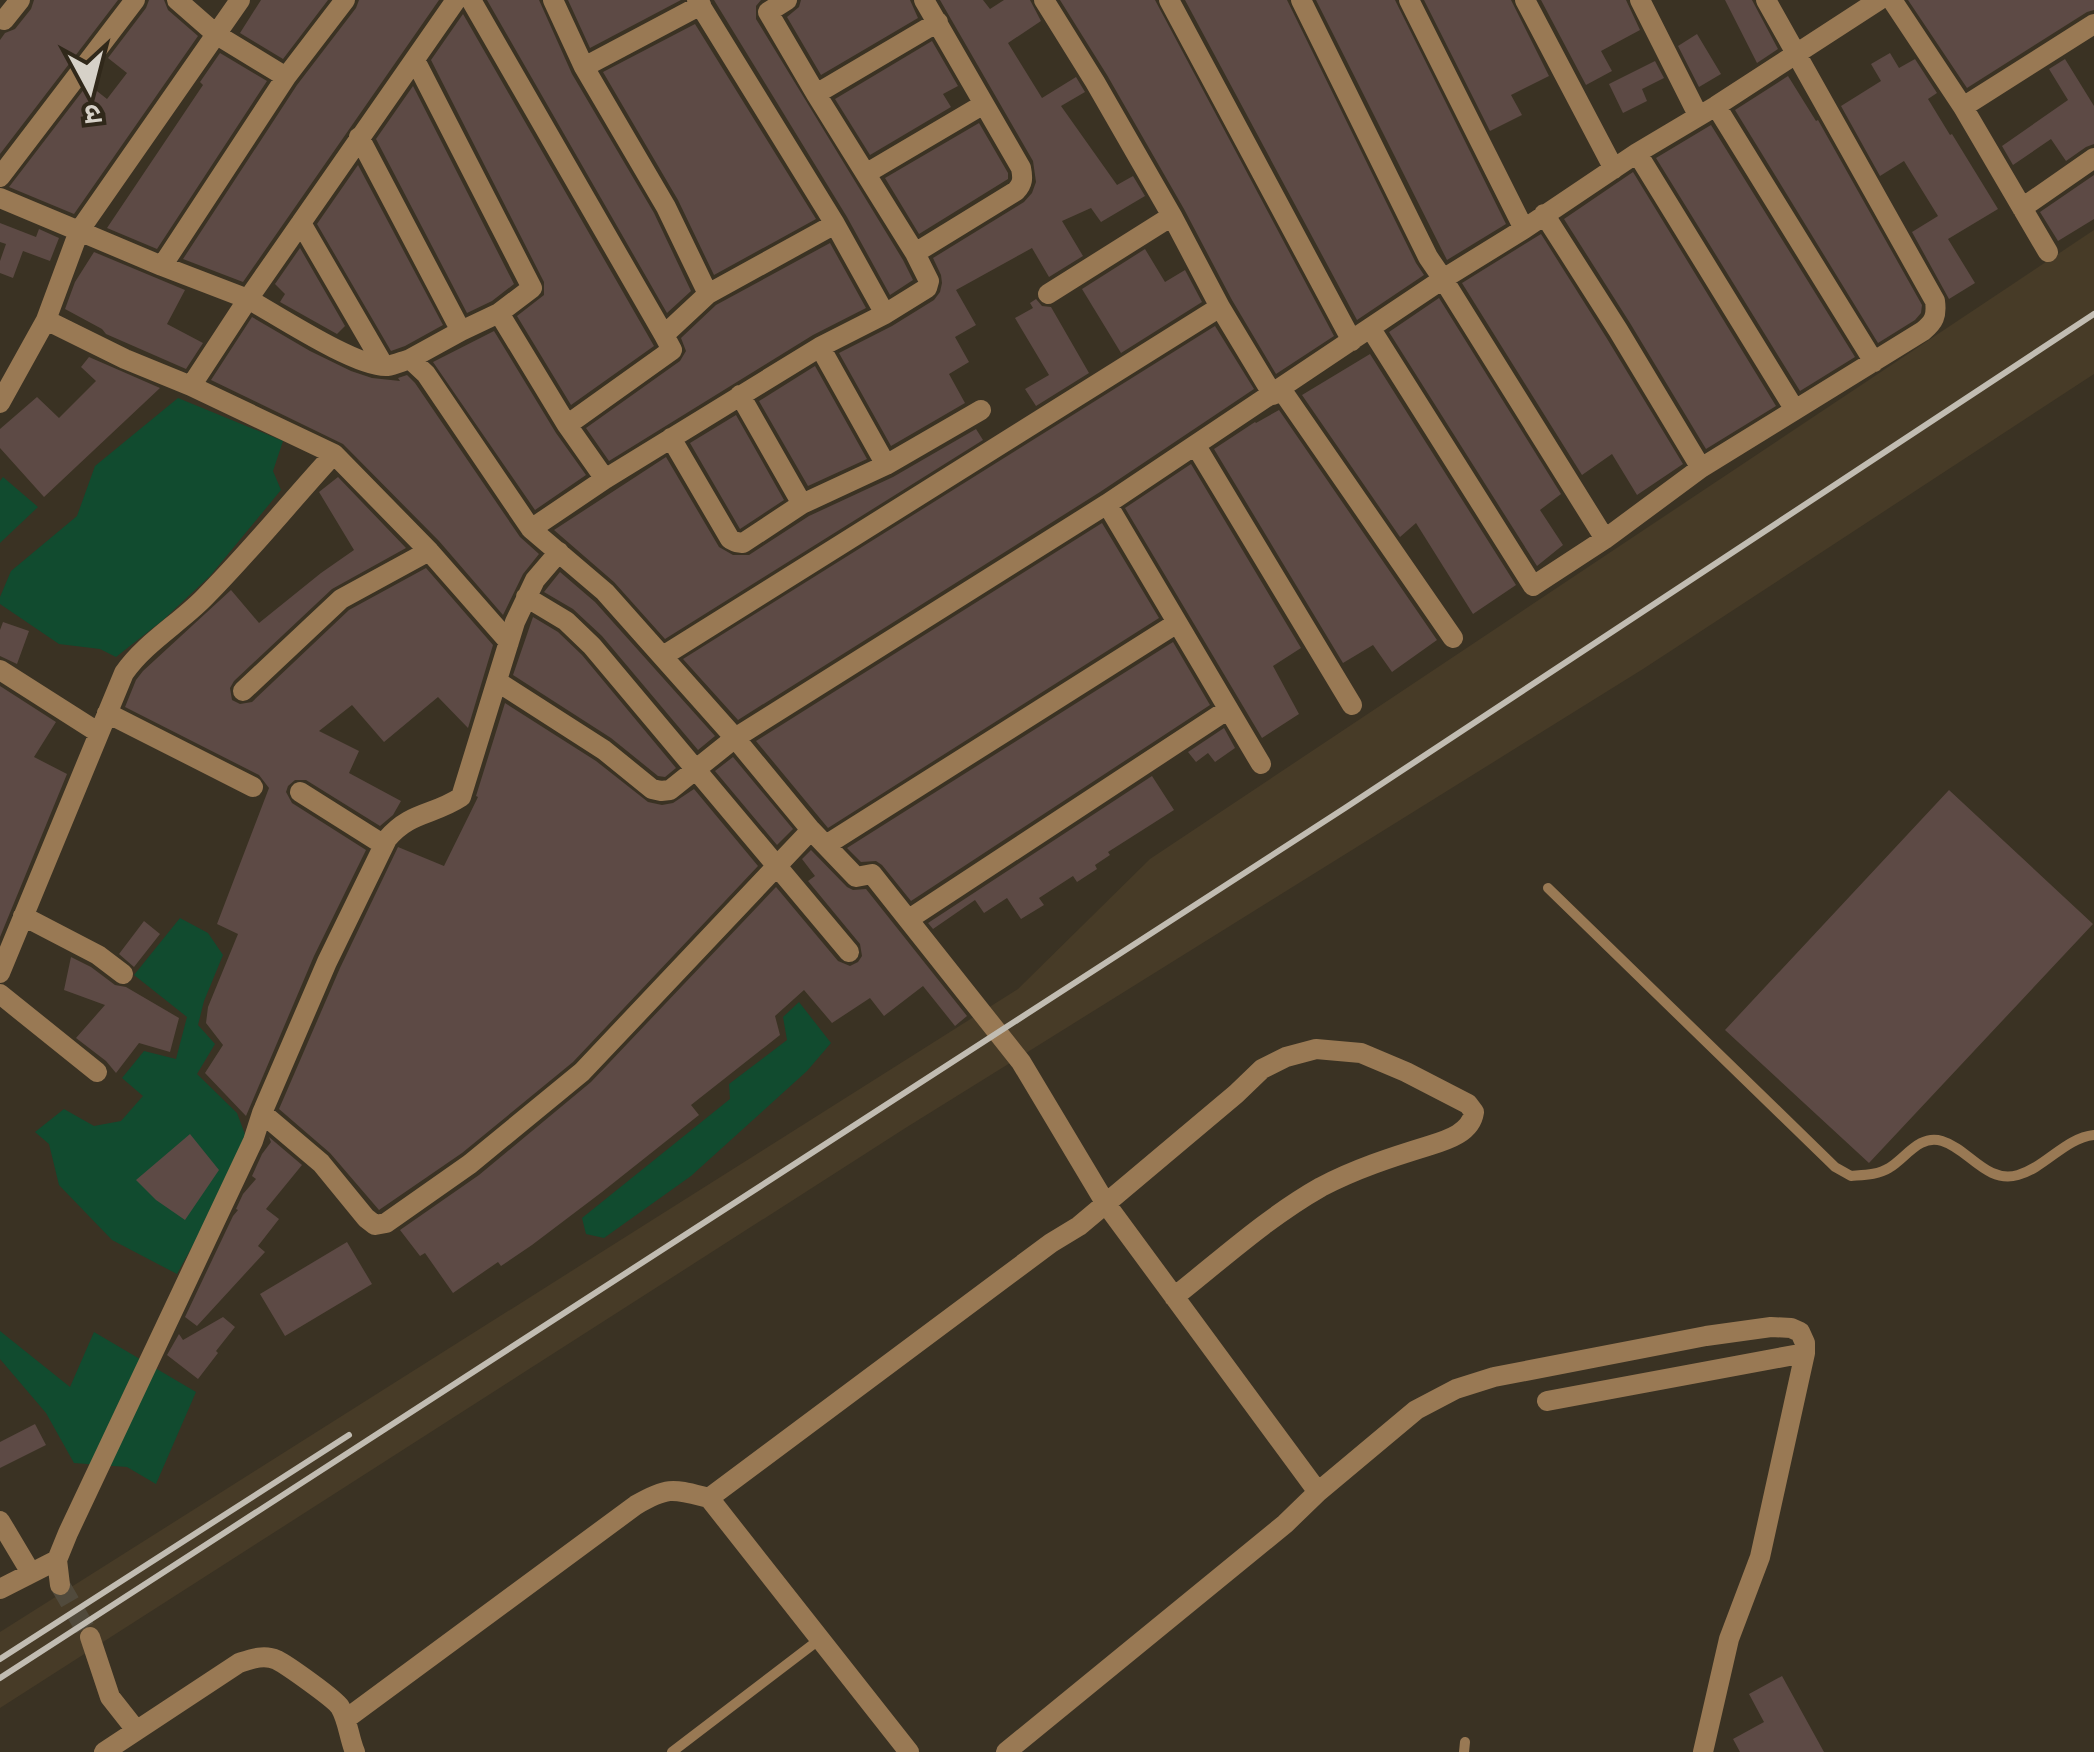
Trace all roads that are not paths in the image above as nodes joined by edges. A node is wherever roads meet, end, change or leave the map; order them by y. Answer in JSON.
{"nodes":[{"id":1,"x":20,"y":0,"type":"edge"},
{"id":2,"x":135,"y":0,"type":"edge"},
{"id":3,"x":177,"y":0,"type":"edge"},
{"id":4,"x":240,"y":0,"type":"edge"},
{"id":5,"x":345,"y":0,"type":"edge"},
{"id":6,"x":456,"y":0,"type":"edge"},
{"id":7,"x":471,"y":0,"type":"edge"},
{"id":8,"x":553,"y":0,"type":"edge"},
{"id":9,"x":787,"y":0,"type":"edge"},
{"id":10,"x":924,"y":0,"type":"edge"},
{"id":11,"x":1044,"y":0,"type":"edge"},
{"id":12,"x":1169,"y":0,"type":"edge"},
{"id":13,"x":1301,"y":0,"type":"edge"},
{"id":14,"x":1409,"y":0,"type":"edge"},
{"id":15,"x":1525,"y":0,"type":"edge"},
{"id":16,"x":1640,"y":0,"type":"edge"},
{"id":17,"x":1766,"y":0,"type":"edge"},
{"id":18,"x":1879,"y":0,"type":"edge"},
{"id":19,"x":1892,"y":0,"type":"edge"},
{"id":20,"x":699,"y":2,"type":"edge"},
{"id":21,"x":763,"y":6,"type":"edge"},
{"id":22,"x":1855,"y":6,"type":"edge"},
{"id":23,"x":1,"y":22,"type":"edge"},
{"id":24,"x":938,"y":22,"type":"junction"},
{"id":25,"x":2094,"y":24,"type":"edge"},
{"id":26,"x":217,"y":35,"type":"junction"},
{"id":27,"x":1796,"y":54,"type":"junction"},
{"id":28,"x":415,"y":60,"type":"junction"},
{"id":29,"x":584,"y":67,"type":"junction"},
{"id":30,"x":286,"y":78,"type":"junction"},
{"id":31,"x":816,"y":94,"type":"junction"},
{"id":32,"x":984,"y":104,"type":"junction"},
{"id":33,"x":1963,"y":106,"type":"junction"},
{"id":34,"x":1707,"y":111,"type":"junction"},
{"id":35,"x":360,"y":138,"type":"junction"},
{"id":36,"x":1636,"y":153,"type":"junction"},
{"id":37,"x":2094,"y":158,"type":"edge"},
{"id":38,"x":1614,"y":168,"type":"junction"},
{"id":39,"x":866,"y":173,"type":"junction"},
{"id":40,"x":0,"y":177,"type":"edge"},
{"id":41,"x":0,"y":198,"type":"edge"},
{"id":42,"x":2022,"y":208,"type":"junction"},
{"id":43,"x":1544,"y":214,"type":"junction"},
{"id":44,"x":1172,"y":216,"type":"junction"},
{"id":45,"x":301,"y":224,"type":"junction"},
{"id":46,"x":835,"y":224,"type":"junction"},
{"id":47,"x":1524,"y":229,"type":"junction"},
{"id":48,"x":79,"y":231,"type":"junction"},
{"id":49,"x":915,"y":252,"type":"junction"},
{"id":50,"x":2048,"y":252,"type":"dead end"},
{"id":51,"x":162,"y":266,"type":"junction"},
{"id":52,"x":1443,"y":280,"type":"junction"},
{"id":53,"x":708,"y":294,"type":"junction"},
{"id":54,"x":1048,"y":294,"type":"dead end"},
{"id":55,"x":248,"y":299,"type":"junction"},
{"id":56,"x":1220,"y":307,"type":"junction"},
{"id":57,"x":499,"y":314,"type":"junction"},
{"id":58,"x":886,"y":314,"type":"junction"},
{"id":59,"x":46,"y":320,"type":"junction"},
{"id":60,"x":1371,"y":328,"type":"junction"},
{"id":61,"x":462,"y":330,"type":"junction"},
{"id":62,"x":664,"y":335,"type":"junction"},
{"id":63,"x":1352,"y":341,"type":"junction"},
{"id":64,"x":820,"y":347,"type":"junction"},
{"id":65,"x":410,"y":360,"type":"junction"},
{"id":66,"x":1874,"y":362,"type":"junction"},
{"id":67,"x":384,"y":366,"type":"junction"},
{"id":68,"x":191,"y":386,"type":"junction"},
{"id":69,"x":1277,"y":392,"type":"junction"},
{"id":70,"x":740,"y":395,"type":"junction"},
{"id":71,"x":0,"y":403,"type":"edge"},
{"id":72,"x":981,"y":410,"type":"dead end"},
{"id":73,"x":1795,"y":410,"type":"junction"},
{"id":74,"x":567,"y":425,"type":"junction"},
{"id":75,"x":672,"y":438,"type":"junction"},
{"id":76,"x":1196,"y":446,"type":"junction"},
{"id":77,"x":334,"y":454,"type":"junction"},
{"id":78,"x":886,"y":465,"type":"junction"},
{"id":79,"x":1701,"y":468,"type":"junction"},
{"id":80,"x":606,"y":479,"type":"junction"},
{"id":81,"x":802,"y":504,"type":"junction"},
{"id":82,"x":1107,"y":504,"type":"junction"},
{"id":83,"x":531,"y":529,"type":"junction"},
{"id":84,"x":1605,"y":539,"type":"junction"},
{"id":85,"x":429,"y":551,"type":"junction"},
{"id":86,"x":559,"y":552,"type":"junction"},
{"id":87,"x":526,"y":597,"type":"junction"},
{"id":88,"x":1176,"y":624,"type":"junction"},
{"id":89,"x":1453,"y":638,"type":"dead end"},
{"id":90,"x":509,"y":642,"type":"junction"},
{"id":91,"x":663,"y":656,"type":"junction"},
{"id":92,"x":0,"y":670,"type":"edge"},
{"id":93,"x":498,"y":682,"type":"junction"},
{"id":94,"x":242,"y":691,"type":"dead end"},
{"id":95,"x":1352,"y":705,"type":"dead end"},
{"id":96,"x":1228,"y":710,"type":"junction"},
{"id":97,"x":103,"y":723,"type":"junction"},
{"id":98,"x":736,"y":738,"type":"junction"},
{"id":99,"x":1261,"y":764,"type":"dead end"},
{"id":100,"x":694,"y":770,"type":"junction"},
{"id":101,"x":252,"y":787,"type":"dead end"},
{"id":102,"x":300,"y":792,"type":"dead end"},
{"id":103,"x":818,"y":838,"type":"junction"},
{"id":104,"x":384,"y":845,"type":"junction"},
{"id":105,"x":777,"y":864,"type":"junction"},
{"id":106,"x":1548,"y":888,"type":"dead end"},
{"id":107,"x":24,"y":916,"type":"junction"},
{"id":108,"x":908,"y":919,"type":"junction"},
{"id":109,"x":849,"y":952,"type":"dead end"},
{"id":110,"x":0,"y":973,"type":"edge"},
{"id":111,"x":123,"y":974,"type":"dead end"},
{"id":112,"x":0,"y":994,"type":"edge"},
{"id":113,"x":97,"y":1072,"type":"dead end"},
{"id":114,"x":262,"y":1113,"type":"junction"},
{"id":115,"x":2094,"y":1135,"type":"edge"},
{"id":116,"x":1106,"y":1204,"type":"junction"},
{"id":117,"x":1174,"y":1297,"type":"junction"},
{"id":118,"x":1804,"y":1353,"type":"junction"},
{"id":119,"x":1548,"y":1401,"type":"dead end"},
{"id":120,"x":1318,"y":1492,"type":"junction"},
{"id":121,"x":709,"y":1498,"type":"junction"},
{"id":122,"x":0,"y":1521,"type":"edge"},
{"id":123,"x":57,"y":1560,"type":"junction"},
{"id":124,"x":32,"y":1573,"type":"junction"},
{"id":125,"x":60,"y":1585,"type":"tunnel mouth"},
{"id":126,"x":0,"y":1589,"type":"edge"},
{"id":127,"x":90,"y":1637,"type":"tunnel mouth"},
{"id":128,"x":820,"y":1638,"type":"junction"},
{"id":129,"x":346,"y":1720,"type":"junction"},
{"id":130,"x":134,"y":1739,"type":"edge"},
{"id":131,"x":104,"y":1752,"type":"edge"},
{"id":132,"x":355,"y":1752,"type":"edge"},
{"id":133,"x":672,"y":1752,"type":"edge"},
{"id":134,"x":910,"y":1752,"type":"edge"},
{"id":135,"x":1006,"y":1752,"type":"edge"},
{"id":136,"x":1703,"y":1752,"type":"edge"}],
"edges":[{"from":1,"to":23,"type":"street"},
{"from":2,"to":40,"type":"street"},
{"from":3,"to":26,"type":"street"},
{"from":4,"to":26,"type":"street"},
{"from":5,"to":30,"type":"street"},
{"from":6,"to":28,"type":"street"},
{"from":7,"to":62,"type":"street"},
{"from":8,"to":29,"type":"street"},
{"from":9,"to":21,"type":"street"},
{"from":10,"to":24,"type":"street"},
{"from":11,"to":44,"type":"street"},
{"from":12,"to":63,"type":"street"},
{"from":13,"to":52,"type":"street"},
{"from":14,"to":47,"type":"street"},
{"from":15,"to":38,"type":"street"},
{"from":16,"to":34,"type":"street"},
{"from":17,"to":27,"type":"street"},
{"from":18,"to":22,"type":"street"},
{"from":19,"to":33,"type":"street"},
{"from":20,"to":29,"type":"street"},
{"from":20,"to":46,"type":"street"},
{"from":21,"to":31,"type":"street"},
{"from":22,"to":27,"type":"street"},
{"from":24,"to":31,"type":"street"},
{"from":24,"to":32,"type":"street"},
{"from":25,"to":33,"type":"street"},
{"from":26,"to":30,"type":"street"},
{"from":26,"to":48,"type":"street"},
{"from":27,"to":34,"type":"street"},
{"from":27,"to":66,"type":"street"},
{"from":28,"to":35,"type":"street"},
{"from":28,"to":57,"type":"street"},
{"from":29,"to":53,"type":"street"},
{"from":30,"to":51,"type":"street"},
{"from":31,"to":39,"type":"street"},
{"from":32,"to":39,"type":"street"},
{"from":32,"to":49,"type":"street"},
{"from":33,"to":42,"type":"street"},
{"from":34,"to":36,"type":"street"},
{"from":34,"to":66,"type":"street"},
{"from":35,"to":45,"type":"street"},
{"from":35,"to":61,"type":"street"},
{"from":36,"to":38,"type":"street"},
{"from":36,"to":73,"type":"street"},
{"from":37,"to":42,"type":"street"},
{"from":38,"to":43,"type":"street"},
{"from":39,"to":49,"type":"street"},
{"from":41,"to":48,"type":"street"},
{"from":42,"to":50,"type":"street"},
{"from":43,"to":47,"type":"street"},
{"from":43,"to":79,"type":"street"},
{"from":44,"to":54,"type":"street"},
{"from":44,"to":56,"type":"street"},
{"from":45,"to":55,"type":"street"},
{"from":45,"to":67,"type":"street"},
{"from":46,"to":53,"type":"street"},
{"from":46,"to":58,"type":"street"},
{"from":47,"to":52,"type":"street"},
{"from":48,"to":51,"type":"street"},
{"from":48,"to":59,"type":"street"},
{"from":49,"to":58,"type":"street"},
{"from":51,"to":55,"type":"street"},
{"from":52,"to":60,"type":"street"},
{"from":52,"to":84,"type":"street"},
{"from":53,"to":62,"type":"street"},
{"from":55,"to":67,"type":"street"},
{"from":55,"to":68,"type":"street"},
{"from":56,"to":69,"type":"street"},
{"from":56,"to":91,"type":"street"},
{"from":57,"to":61,"type":"street"},
{"from":57,"to":74,"type":"street"},
{"from":58,"to":64,"type":"street"},
{"from":59,"to":68,"type":"street"},
{"from":59,"to":71,"type":"street"},
{"from":60,"to":63,"type":"street"},
{"from":60,"to":84,"type":"street"},
{"from":61,"to":65,"type":"street"},
{"from":62,"to":74,"type":"street"},
{"from":63,"to":69,"type":"street"},
{"from":64,"to":70,"type":"street"},
{"from":64,"to":78,"type":"street"},
{"from":65,"to":67,"type":"street"},
{"from":65,"to":83,"type":"street"},
{"from":66,"to":73,"type":"street"},
{"from":68,"to":77,"type":"street"},
{"from":69,"to":76,"type":"street"},
{"from":69,"to":89,"type":"street"},
{"from":70,"to":75,"type":"street"},
{"from":70,"to":81,"type":"street"},
{"from":72,"to":78,"type":"street"},
{"from":73,"to":79,"type":"street"},
{"from":74,"to":80,"type":"street"},
{"from":75,"to":80,"type":"street"},
{"from":75,"to":81,"type":"street"},
{"from":76,"to":82,"type":"street"},
{"from":76,"to":95,"type":"street"},
{"from":77,"to":85,"type":"street"},
{"from":77,"to":97,"type":"street"},
{"from":78,"to":81,"type":"street"},
{"from":79,"to":84,"type":"street"},
{"from":80,"to":83,"type":"street"},
{"from":82,"to":88,"type":"street"},
{"from":82,"to":98,"type":"street"},
{"from":83,"to":86,"type":"street"},
{"from":85,"to":90,"type":"street"},
{"from":85,"to":94,"type":"street"},
{"from":86,"to":87,"type":"street"},
{"from":86,"to":91,"type":"street"},
{"from":87,"to":90,"type":"street"},
{"from":87,"to":100,"type":"street"},
{"from":88,"to":96,"type":"street"},
{"from":88,"to":103,"type":"street"},
{"from":90,"to":93,"type":"street"},
{"from":91,"to":98,"type":"street"},
{"from":92,"to":97,"type":"street"},
{"from":93,"to":100,"type":"street"},
{"from":93,"to":104,"type":"street"},
{"from":96,"to":99,"type":"street"},
{"from":96,"to":108,"type":"street"},
{"from":97,"to":101,"type":"street"},
{"from":97,"to":107,"type":"street"},
{"from":98,"to":100,"type":"street"},
{"from":98,"to":103,"type":"street"},
{"from":100,"to":105,"type":"street"},
{"from":102,"to":104,"type":"street"},
{"from":103,"to":105,"type":"street"},
{"from":103,"to":108,"type":"street"},
{"from":104,"to":114,"type":"street"},
{"from":105,"to":109,"type":"street"},
{"from":105,"to":114,"type":"street"},
{"from":106,"to":115,"type":"lane"},
{"from":107,"to":110,"type":"street"},
{"from":107,"to":111,"type":"street"},
{"from":108,"to":116,"type":"street"},
{"from":112,"to":113,"type":"street"},
{"from":114,"to":123,"type":"street"},
{"from":116,"to":117,"type":"street"},
{"from":116,"to":117,"type":"street"},
{"from":116,"to":121,"type":"street"},
{"from":117,"to":120,"type":"street"},
{"from":118,"to":119,"type":"street"},
{"from":118,"to":120,"type":"street"},
{"from":118,"to":136,"type":"street"},
{"from":120,"to":135,"type":"street"},
{"from":121,"to":128,"type":"street"},
{"from":121,"to":129,"type":"street"},
{"from":122,"to":124,"type":"street"},
{"from":123,"to":124,"type":"street"},
{"from":123,"to":125,"type":"street"},
{"from":124,"to":126,"type":"street"},
{"from":127,"to":130,"type":"street"},
{"from":128,"to":133,"type":"lane"},
{"from":128,"to":134,"type":"street"},
{"from":129,"to":130,"type":"street"},
{"from":129,"to":132,"type":"street"},
{"from":130,"to":131,"type":"street"}]}
